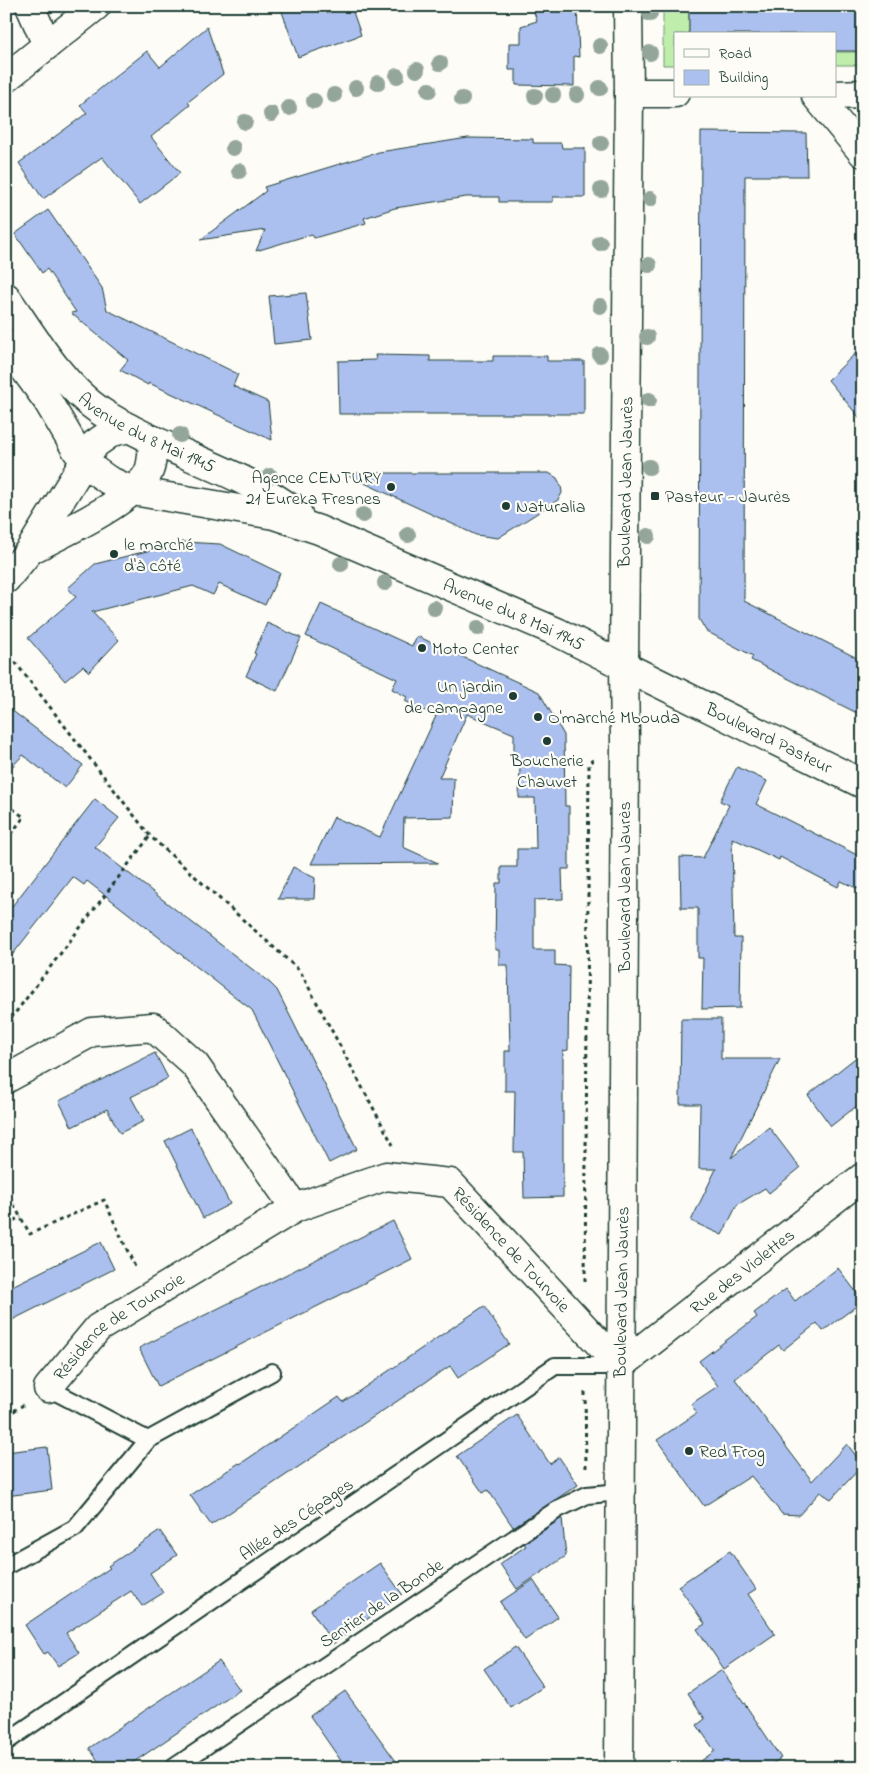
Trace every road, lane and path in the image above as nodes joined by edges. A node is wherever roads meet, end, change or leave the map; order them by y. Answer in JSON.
{"nodes":[{"id":1,"x":30,"y":6,"type":"edge"},
{"id":2,"x":96,"y":6,"type":"edge"},
{"id":3,"x":628,"y":6,"type":"edge"},
{"id":4,"x":47,"y":45,"type":"junction"},
{"id":5,"x":6,"y":78,"type":"edge"},
{"id":6,"x":629,"y":93,"type":"junction"},
{"id":7,"x":674,"y":93,"type":"edge"},
{"id":8,"x":863,"y":94,"type":"edge"},
{"id":9,"x":836,"y":95,"type":"edge"},
{"id":10,"x":818,"y":98,"type":"edge"},
{"id":11,"x":863,"y":153,"type":"edge"},
{"id":12,"x":6,"y":297,"type":"edge"},
{"id":13,"x":6,"y":344,"type":"edge"},
{"id":14,"x":141,"y":434,"type":"junction"},
{"id":15,"x":84,"y":460,"type":"junction"},
{"id":16,"x":133,"y":491,"type":"junction"},
{"id":17,"x":319,"y":530,"type":"junction"},
{"id":18,"x":15,"y":562,"type":"edge"},
{"id":19,"x":15,"y":662,"type":"dead end"},
{"id":20,"x":624,"y":666,"type":"junction"},
{"id":21,"x":625,"y":743,"type":"junction"},
{"id":22,"x":863,"y":784,"type":"edge"},
{"id":23,"x":6,"y":804,"type":"edge"},
{"id":24,"x":150,"y":836,"type":"junction"},
{"id":25,"x":6,"y":840,"type":"edge"},
{"id":26,"x":6,"y":1025,"type":"edge"},
{"id":27,"x":6,"y":1079,"type":"edge"},
{"id":28,"x":863,"y":1177,"type":"edge"},
{"id":29,"x":411,"y":1178,"type":"junction"},
{"id":30,"x":6,"y":1191,"type":"edge"},
{"id":31,"x":295,"y":1208,"type":"junction"},
{"id":32,"x":21,"y":1217,"type":"junction"},
{"id":33,"x":6,"y":1224,"type":"edge"},
{"id":34,"x":149,"y":1297,"type":"junction"},
{"id":35,"x":584,"y":1327,"type":"junction"},
{"id":36,"x":584,"y":1366,"type":"junction"},
{"id":37,"x":620,"y":1366,"type":"junction"},
{"id":38,"x":272,"y":1372,"type":"dead end"},
{"id":39,"x":48,"y":1388,"type":"joint"},
{"id":40,"x":148,"y":1440,"type":"junction"},
{"id":41,"x":620,"y":1492,"type":"junction"},
{"id":42,"x":586,"y":1495,"type":"junction"},
{"id":43,"x":6,"y":1566,"type":"edge"},
{"id":44,"x":6,"y":1742,"type":"edge"},
{"id":45,"x":173,"y":1768,"type":"edge"},
{"id":46,"x":619,"y":1768,"type":"edge"}],
"edges":[{"from":1,"to":4,"type":"street"},
{"from":2,"to":4,"type":"street"},
{"from":3,"to":6,"type":"street","name":"Boulevard Jean Jaurès"},
{"from":4,"to":5,"type":"street"},
{"from":6,"to":7,"type":"street"},
{"from":6,"to":20,"type":"street","name":"Boulevard Jean Jaurès"},
{"from":8,"to":9,"type":"street"},
{"from":10,"to":11,"type":"street"},
{"from":12,"to":14,"type":"street","name":"Avenue du 8 Mai 1945"},
{"from":13,"to":15,"type":"street","name":"Avenue du 8 Mai 1945"},
{"from":14,"to":15,"type":"street"},
{"from":14,"to":16,"type":"street"},
{"from":14,"to":17,"type":"street","name":"Avenue du 8 Mai 1945"},
{"from":15,"to":16,"type":"street","name":"Avenue du 8 Mai 1945"},
{"from":15,"to":18,"type":"street"},
{"from":16,"to":17,"type":"street","name":"Avenue du 8 Mai 1945"},
{"from":16,"to":18,"type":"street"},
{"from":17,"to":20,"type":"street","name":"Avenue du 8 Mai 1945"},
{"from":19,"to":24,"type":"path"},
{"from":20,"to":21,"type":"street","name":"Boulevard Jean Jaurès"},
{"from":20,"to":22,"type":"street","name":"Boulevard Pasteur"},
{"from":21,"to":35,"type":"path"},
{"from":21,"to":37,"type":"street","name":"Boulevard Jean Jaurès"},
{"from":23,"to":25,"type":"path"},
{"from":24,"to":26,"type":"path"},
{"from":24,"to":29,"type":"path"},
{"from":27,"to":31,"type":"street"},
{"from":28,"to":37,"type":"street","name":"Rue des Violettes"},
{"from":29,"to":31,"type":"street","name":"Résidence de Tourvoie"},
{"from":29,"to":35,"type":"street","name":"Résidence de Tourvoie"},
{"from":30,"to":32,"type":"path"},
{"from":31,"to":34,"type":"street","name":"Résidence de Tourvoie"},
{"from":32,"to":33,"type":"path"},
{"from":32,"to":34,"type":"path"},
{"from":34,"to":39,"type":"street","name":"Résidence de Tourvoie"},
{"from":35,"to":37,"type":"street","name":"Résidence de Tourvoie"},
{"from":36,"to":37,"type":"lane","name":"Allée des Cépages"},
{"from":36,"to":42,"type":"path"},
{"from":36,"to":44,"type":"lane","name":"Allée des Cépages"},
{"from":37,"to":41,"type":"street","name":"Boulevard Jean Jaurès"},
{"from":38,"to":40,"type":"lane"},
{"from":39,"to":40,"type":"lane"},
{"from":40,"to":43,"type":"lane"},
{"from":41,"to":42,"type":"lane","name":"Sentier de la Bonde"},
{"from":41,"to":46,"type":"street","name":"Boulevard Jean Jaurès"},
{"from":42,"to":45,"type":"lane","name":"Sentier de la Bonde"}]}
